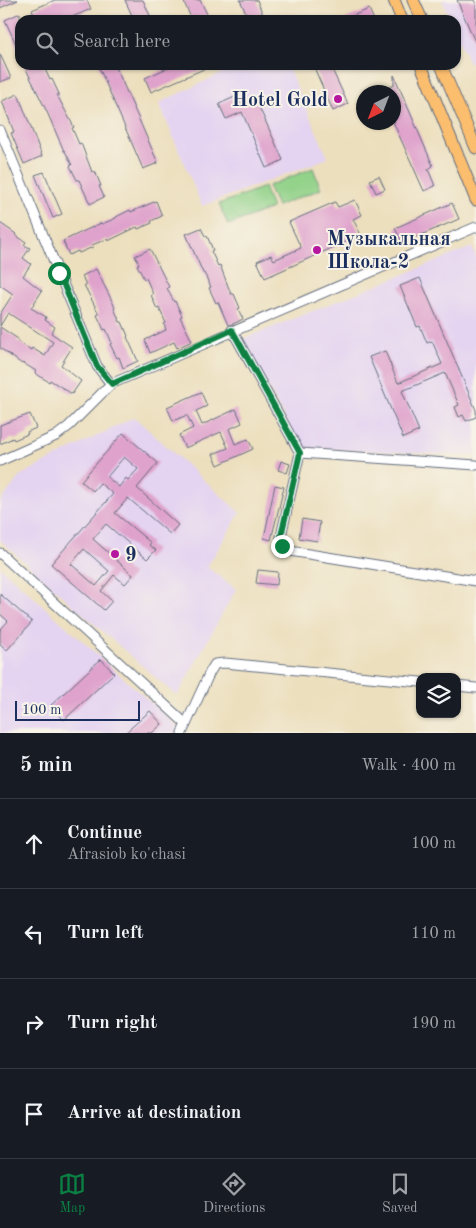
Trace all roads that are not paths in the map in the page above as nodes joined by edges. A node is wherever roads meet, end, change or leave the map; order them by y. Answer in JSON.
{"nodes":[{"id":1,"x":413,"y":0,"type":"edge"},
{"id":2,"x":396,"y":4,"type":"edge"},
{"id":3,"x":420,"y":15,"type":"edge"},
{"id":4,"x":423,"y":70,"type":"edge"},
{"id":5,"x":443,"y":70,"type":"edge"},
{"id":6,"x":0,"y":130,"type":"edge"},
{"id":7,"x":476,"y":148,"type":"edge"},
{"id":8,"x":476,"y":200,"type":"edge"},
{"id":9,"x":476,"y":227,"type":"edge"},
{"id":10,"x":232,"y":330,"type":"junction"},
{"id":11,"x":112,"y":384,"type":"junction"},
{"id":12,"x":300,"y":453,"type":"junction"},
{"id":13,"x":0,"y":460,"type":"edge"},
{"id":14,"x":476,"y":465,"type":"edge"},
{"id":15,"x":0,"y":553,"type":"edge"},
{"id":16,"x":476,"y":581,"type":"edge"},
{"id":17,"x":416,"y":682,"type":"edge"},
{"id":18,"x":461,"y":686,"type":"edge"},
{"id":19,"x":476,"y":688,"type":"edge"},
{"id":20,"x":184,"y":729,"type":"edge"}],
"edges":[{"from":1,"to":2,"type":"main road"},
{"from":1,"to":3,"type":"main road"},
{"from":4,"to":8,"type":"main road"},
{"from":5,"to":7,"type":"main road"},
{"from":6,"to":11,"type":"street"},
{"from":9,"to":10,"type":"street"},
{"from":10,"to":11,"type":"street"},
{"from":10,"to":12,"type":"street"},
{"from":11,"to":13,"type":"street"},
{"from":12,"to":14,"type":"street"},
{"from":12,"to":16,"type":"street"},
{"from":15,"to":20,"type":"street"},
{"from":17,"to":20,"type":"street"},
{"from":18,"to":19,"type":"street"}]}
